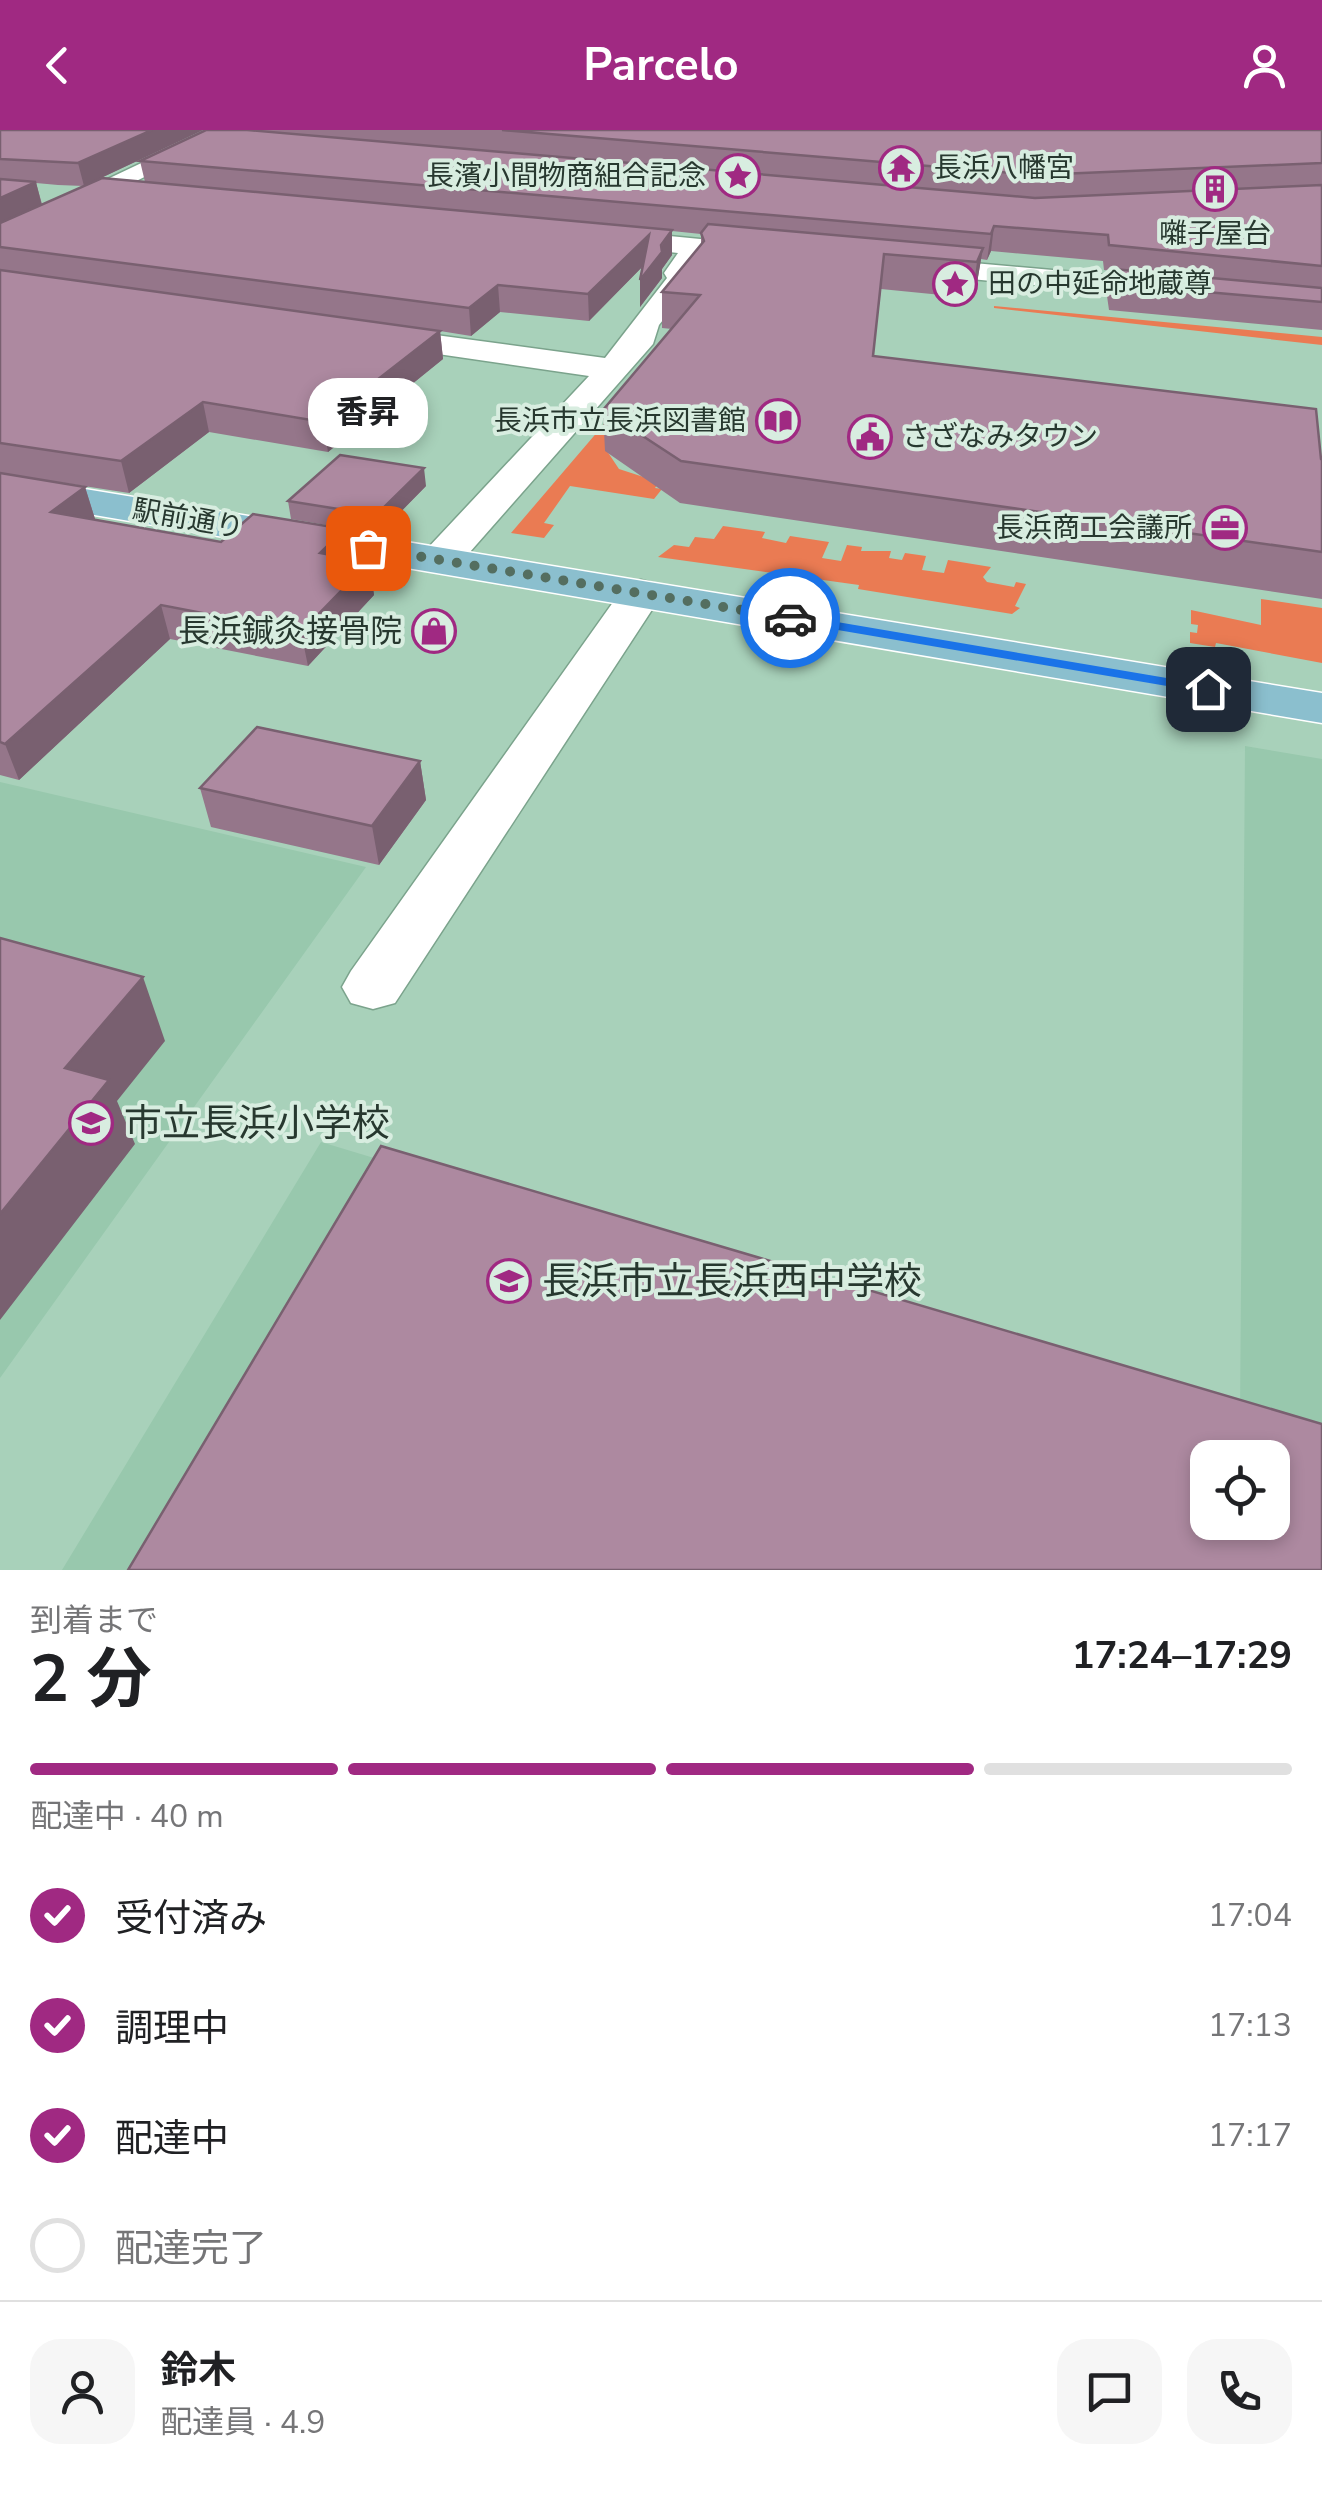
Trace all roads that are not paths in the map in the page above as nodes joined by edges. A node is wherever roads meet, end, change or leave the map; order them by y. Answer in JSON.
{"nodes":[{"id":1,"x":230,"y":137,"type":"edge"},
{"id":2,"x":34,"y":194,"type":"edge"},
{"id":3,"x":96,"y":194,"type":"junction"},
{"id":4,"x":164,"y":196,"type":"edge"},
{"id":5,"x":564,"y":234,"type":"edge"},
{"id":6,"x":0,"y":240,"type":"edge"},
{"id":7,"x":1002,"y":241,"type":"edge"},
{"id":8,"x":696,"y":247,"type":"junction"},
{"id":9,"x":794,"y":256,"type":"edge"},
{"id":10,"x":873,"y":263,"type":"edge"},
{"id":11,"x":990,"y":274,"type":"junction"},
{"id":12,"x":1322,"y":303,"type":"edge"},
{"id":13,"x":335,"y":330,"type":"edge"},
{"id":14,"x":612,"y":369,"type":"junction"},
{"id":15,"x":0,"y":487,"type":"edge"},
{"id":16,"x":440,"y":560,"type":"junction"},
{"id":17,"x":642,"y":592,"type":"junction"},
{"id":18,"x":1322,"y":708,"type":"edge"},
{"id":19,"x":372,"y":988,"type":"dead end"}],
"edges":[{"from":1,"to":3,"type":"street"},
{"from":2,"to":3,"type":"street"},
{"from":3,"to":4,"type":"street"},
{"from":3,"to":6,"type":"street"},
{"from":5,"to":8,"type":"street"},
{"from":7,"to":11,"type":"street"},
{"from":8,"to":9,"type":"street"},
{"from":8,"to":14,"type":"street"},
{"from":10,"to":11,"type":"street"},
{"from":11,"to":12,"type":"street"},
{"from":13,"to":14,"type":"street"},
{"from":14,"to":16,"type":"street"},
{"from":15,"to":16,"type":"main road","name":"駅前通り"},
{"from":16,"to":17,"type":"main road","name":"駅前通り"},
{"from":17,"to":18,"type":"main road","name":"駅前通り"},
{"from":17,"to":19,"type":"street"}]}
